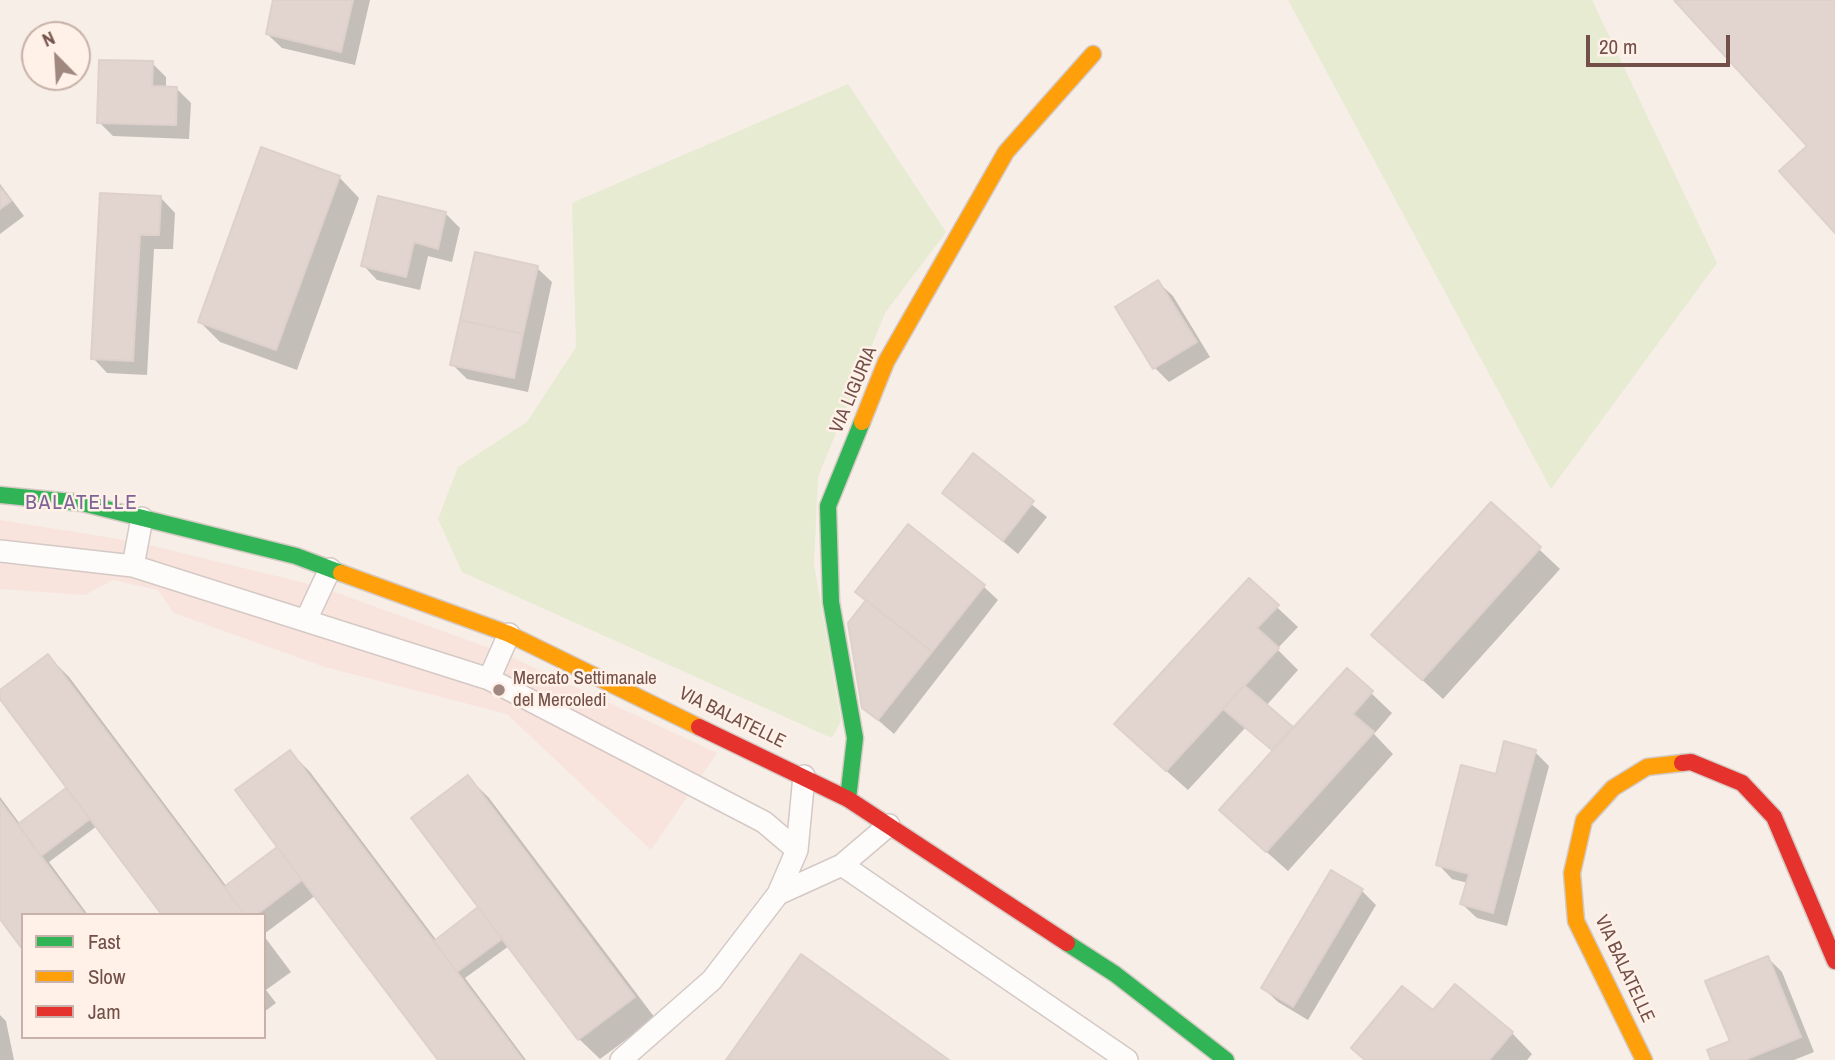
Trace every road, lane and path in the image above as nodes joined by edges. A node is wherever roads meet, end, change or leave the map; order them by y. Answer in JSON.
{"nodes":[{"id":1,"x":1093,"y":54,"type":"dead end"},
{"id":2,"x":0,"y":495,"type":"edge"},
{"id":3,"x":142,"y":518,"type":"junction"},
{"id":4,"x":0,"y":551,"type":"edge"},
{"id":5,"x":133,"y":566,"type":"junction"},
{"id":6,"x":330,"y":569,"type":"junction"},
{"id":7,"x":306,"y":620,"type":"junction"},
{"id":8,"x":509,"y":634,"type":"junction"},
{"id":9,"x":489,"y":679,"type":"junction"},
{"id":10,"x":804,"y":776,"type":"junction"},
{"id":11,"x":848,"y":799,"type":"junction"},
{"id":12,"x":890,"y":825,"type":"junction"},
{"id":13,"x":797,"y":850,"type":"junction"},
{"id":14,"x":842,"y":865,"type":"junction"},
{"id":15,"x":778,"y":894,"type":"junction"},
{"id":16,"x":1835,"y":961,"type":"edge"},
{"id":17,"x":621,"y":1060,"type":"edge"},
{"id":18,"x":1127,"y":1060,"type":"edge"},
{"id":19,"x":1226,"y":1060,"type":"edge"},
{"id":20,"x":1644,"y":1060,"type":"edge"}],
"edges":[{"from":1,"to":11,"type":"street","name":"VIA LIGURIA"},
{"from":2,"to":3,"type":"street","name":"VIA BALATELLE"},
{"from":3,"to":5,"type":"lane"},
{"from":3,"to":6,"type":"street","name":"VIA BALATELLE"},
{"from":4,"to":5,"type":"lane"},
{"from":5,"to":7,"type":"lane"},
{"from":6,"to":7,"type":"lane"},
{"from":6,"to":8,"type":"street","name":"VIA BALATELLE"},
{"from":7,"to":9,"type":"lane"},
{"from":8,"to":9,"type":"lane"},
{"from":8,"to":10,"type":"street","name":"VIA BALATELLE"},
{"from":9,"to":13,"type":"lane"},
{"from":10,"to":11,"type":"street","name":"VIA BALATELLE"},
{"from":10,"to":13,"type":"lane"},
{"from":11,"to":12,"type":"street","name":"VIA BALATELLE"},
{"from":12,"to":14,"type":"lane"},
{"from":12,"to":19,"type":"street","name":"VIA BALATELLE"},
{"from":13,"to":15,"type":"lane"},
{"from":14,"to":15,"type":"lane"},
{"from":14,"to":18,"type":"lane"},
{"from":15,"to":17,"type":"lane"},
{"from":16,"to":20,"type":"street","name":"VIA BALATELLE"}]}
